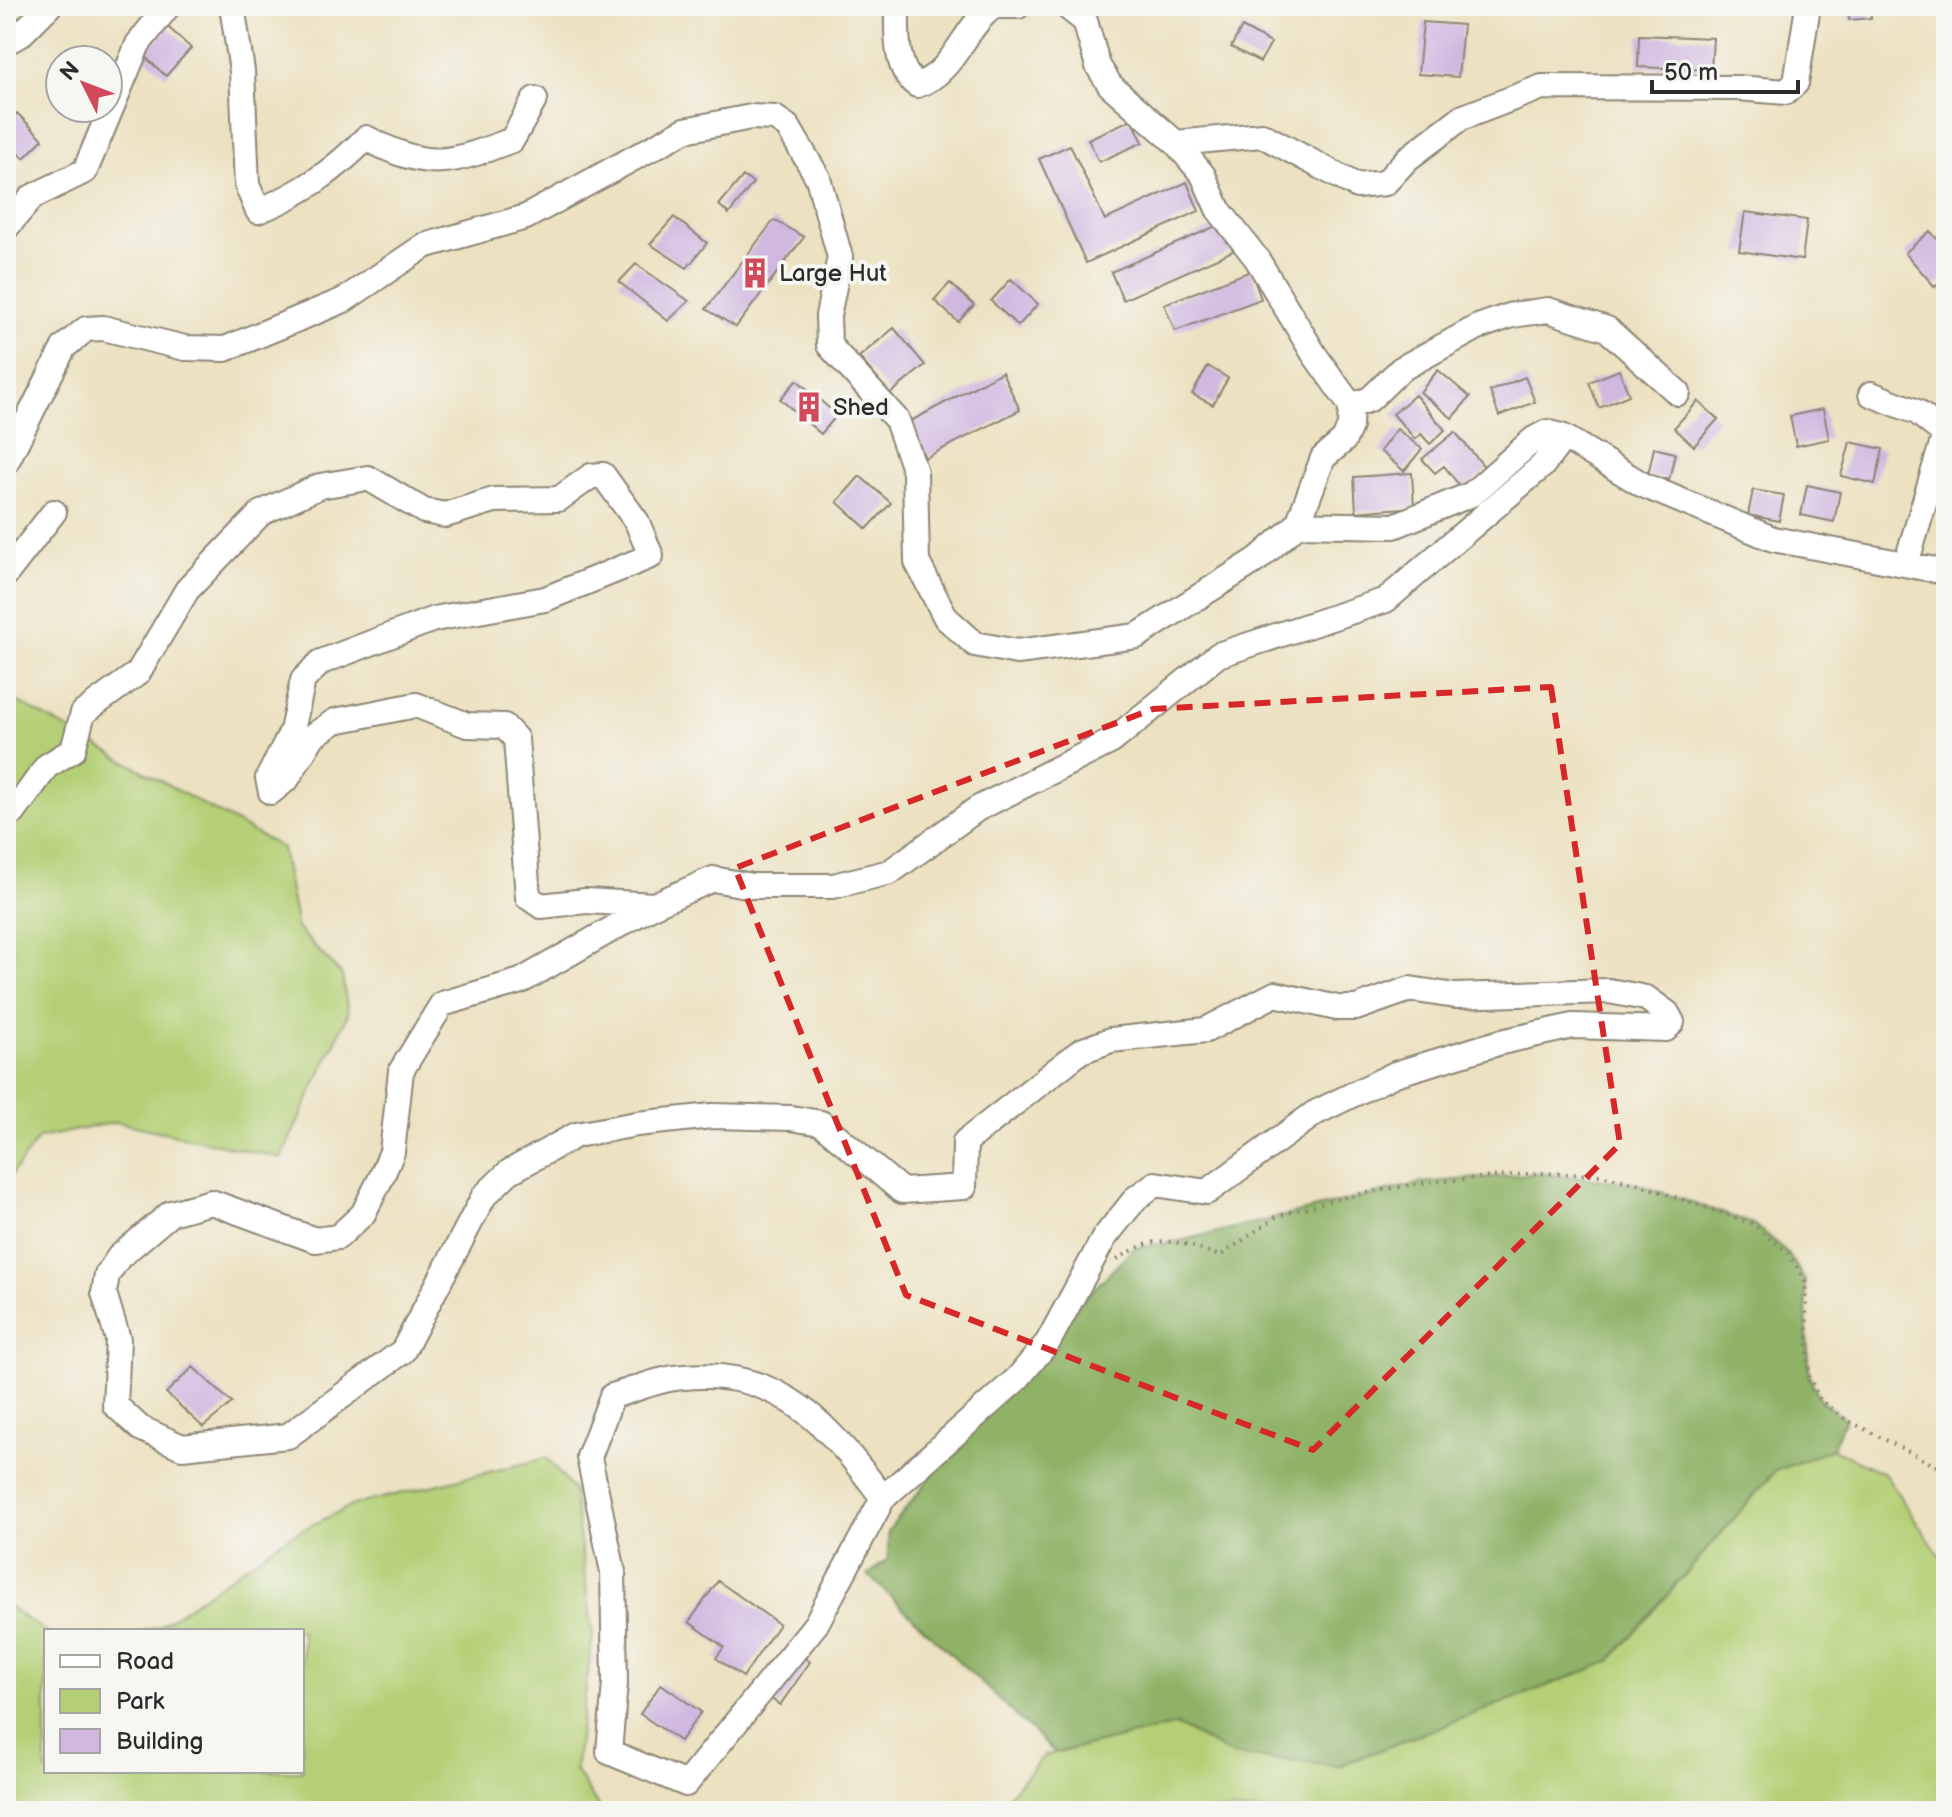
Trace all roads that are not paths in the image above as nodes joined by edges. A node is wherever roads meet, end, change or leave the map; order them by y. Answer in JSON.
{"nodes":[{"id":1,"x":49,"y":6,"type":"edge"},
{"id":2,"x":168,"y":6,"type":"edge"},
{"id":3,"x":232,"y":6,"type":"edge"},
{"id":4,"x":897,"y":6,"type":"edge"},
{"id":5,"x":1018,"y":6,"type":"edge"},
{"id":6,"x":1066,"y":6,"type":"edge"},
{"id":7,"x":1808,"y":6,"type":"edge"},
{"id":8,"x":991,"y":7,"type":"edge"},
{"id":9,"x":6,"y":42,"type":"edge"},
{"id":10,"x":535,"y":99,"type":"dead end"},
{"id":11,"x":1176,"y":143,"type":"junction"},
{"id":12,"x":6,"y":228,"type":"edge"},
{"id":13,"x":1678,"y":393,"type":"dead end"},
{"id":14,"x":1871,"y":394,"type":"dead end"},
{"id":15,"x":1351,"y":406,"type":"junction"},
{"id":16,"x":1564,"y":437,"type":"junction"},
{"id":17,"x":6,"y":463,"type":"edge"},
{"id":18,"x":54,"y":512,"type":"dead end"},
{"id":19,"x":1298,"y":524,"type":"junction"},
{"id":20,"x":1906,"y":564,"type":"junction"},
{"id":21,"x":1946,"y":572,"type":"edge"},
{"id":22,"x":6,"y":574,"type":"edge"},
{"id":23,"x":14,"y":812,"type":"dead end"},
{"id":24,"x":654,"y":905,"type":"junction"},
{"id":25,"x":883,"y":1498,"type":"junction"}],
"edges":[{"from":1,"to":9,"type":"street"},
{"from":2,"to":12,"type":"street"},
{"from":3,"to":10,"type":"street"},
{"from":4,"to":8,"type":"street"},
{"from":5,"to":8,"type":"street"},
{"from":6,"to":11,"type":"street"},
{"from":7,"to":11,"type":"street"},
{"from":11,"to":15,"type":"street"},
{"from":13,"to":15,"type":"street"},
{"from":14,"to":20,"type":"street"},
{"from":15,"to":19,"type":"street"},
{"from":16,"to":19,"type":"street"},
{"from":16,"to":20,"type":"street"},
{"from":16,"to":24,"type":"street"},
{"from":17,"to":19,"type":"street"},
{"from":18,"to":22,"type":"street"},
{"from":20,"to":21,"type":"street"},
{"from":23,"to":24,"type":"street"},
{"from":24,"to":25,"type":"street"},
{"from":25,"to":25,"type":"street"}]}
